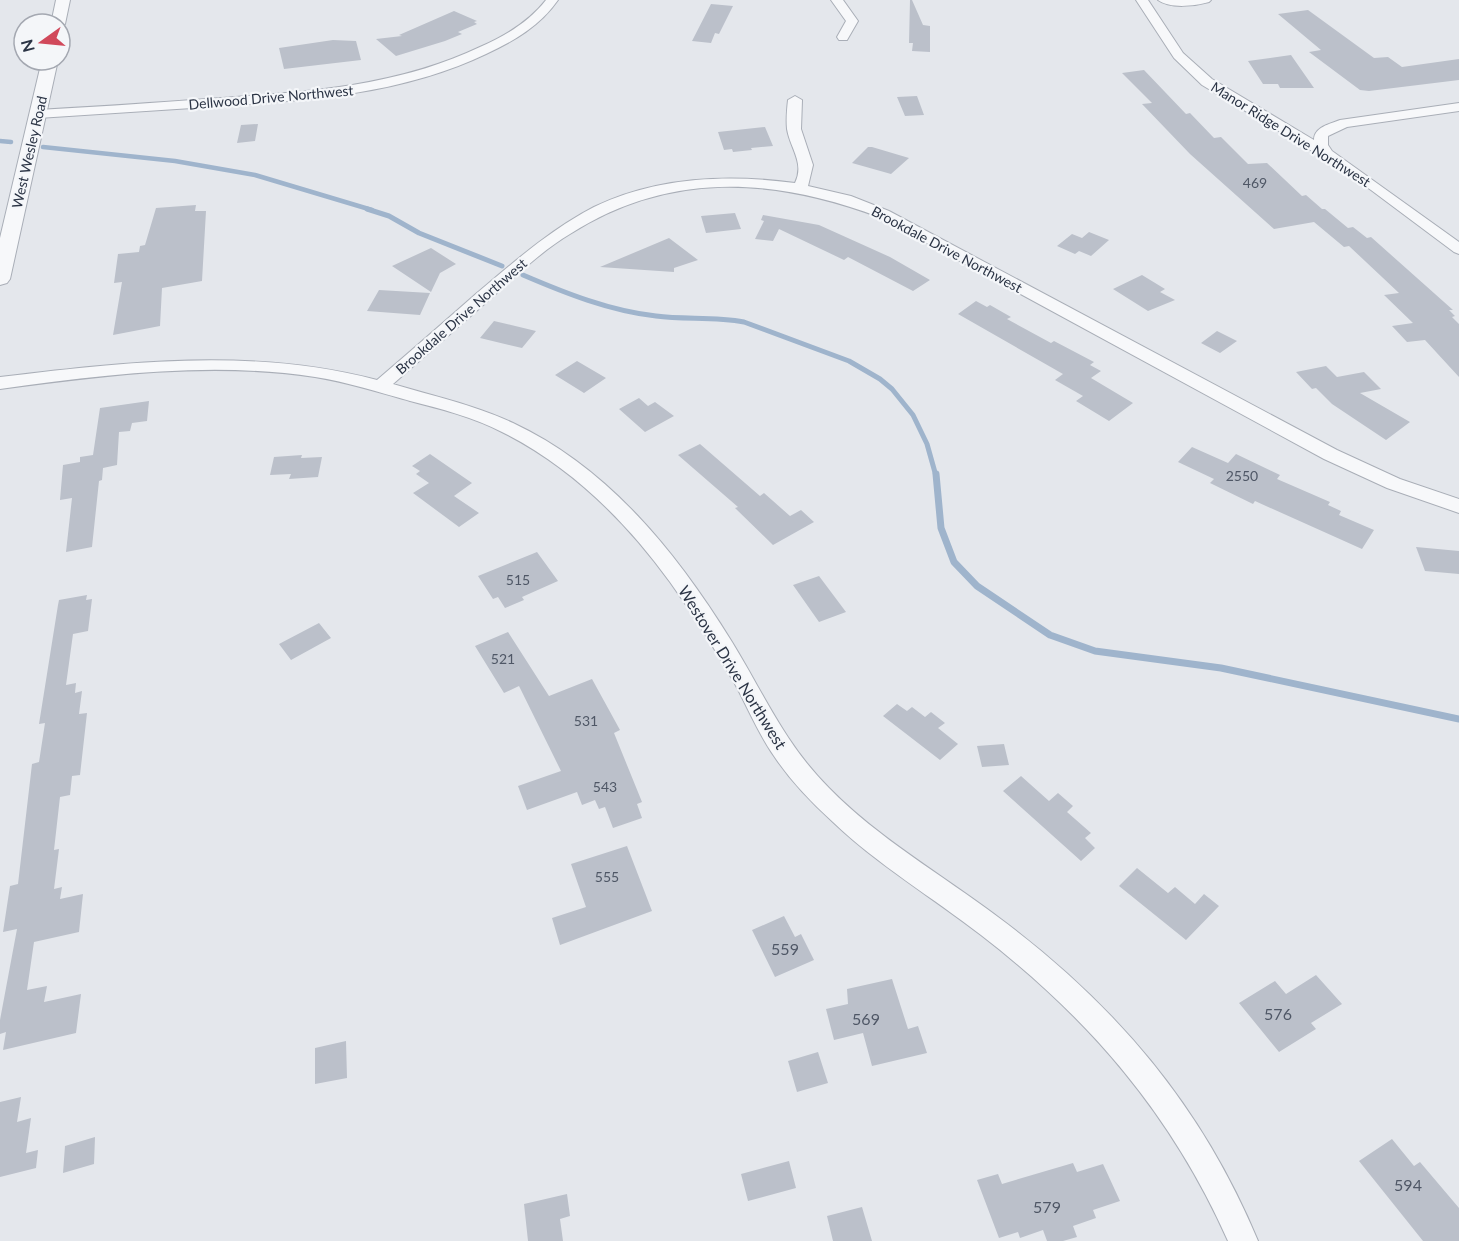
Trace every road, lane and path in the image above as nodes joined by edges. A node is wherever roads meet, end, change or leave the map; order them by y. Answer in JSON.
{"nodes":[{"id":1,"x":552,"y":0,"type":"edge"},
{"id":2,"x":837,"y":0,"type":"edge"},
{"id":3,"x":1142,"y":0,"type":"edge"},
{"id":4,"x":1164,"y":0,"type":"edge"},
{"id":5,"x":1205,"y":0,"type":"edge"},
{"id":6,"x":1191,"y":2,"type":"junction"},
{"id":7,"x":1169,"y":21,"type":"junction"},
{"id":8,"x":843,"y":37,"type":"dead end"},
{"id":9,"x":47,"y":72,"type":"edge"},
{"id":10,"x":795,"y":100,"type":"dead end"},
{"id":11,"x":1459,"y":107,"type":"edge"},
{"id":12,"x":38,"y":114,"type":"junction"},
{"id":13,"x":1266,"y":117,"type":"junction"},
{"id":14,"x":1330,"y":128,"type":"junction"},
{"id":15,"x":1327,"y":154,"type":"junction"},
{"id":16,"x":800,"y":188,"type":"junction"},
{"id":17,"x":1459,"y":249,"type":"edge"},
{"id":18,"x":0,"y":279,"type":"edge"},
{"id":19,"x":0,"y":383,"type":"edge"},
{"id":20,"x":381,"y":386,"type":"junction"},
{"id":21,"x":1459,"y":506,"type":"edge"},
{"id":22,"x":1244,"y":1241,"type":"edge"}],
"edges":[{"from":1,"to":12,"type":"street","name":"Dellwood Drive Northwest"},
{"from":2,"to":8,"type":"street"},
{"from":3,"to":7,"type":"street","name":"Manor Ridge Drive Northwest"},
{"from":4,"to":6,"type":"street"},
{"from":5,"to":6,"type":"street"},
{"from":6,"to":7,"type":"street"},
{"from":7,"to":13,"type":"street","name":"Manor Ridge Drive Northwest"},
{"from":9,"to":12,"type":"street","name":"West Wesley Road"},
{"from":10,"to":16,"type":"street"},
{"from":11,"to":14,"type":"street"},
{"from":12,"to":18,"type":"street","name":"West Wesley Road"},
{"from":13,"to":14,"type":"street"},
{"from":13,"to":15,"type":"street","name":"Manor Ridge Drive Northwest"},
{"from":14,"to":15,"type":"street"},
{"from":15,"to":17,"type":"street","name":"Manor Ridge Drive Northwest"},
{"from":16,"to":20,"type":"street","name":"Brookdale Drive Northwest"},
{"from":16,"to":21,"type":"street","name":"Brookdale Drive Northwest"},
{"from":19,"to":20,"type":"street","name":"Westover Drive Northwest"},
{"from":20,"to":22,"type":"street","name":"Westover Drive Northwest"}]}
